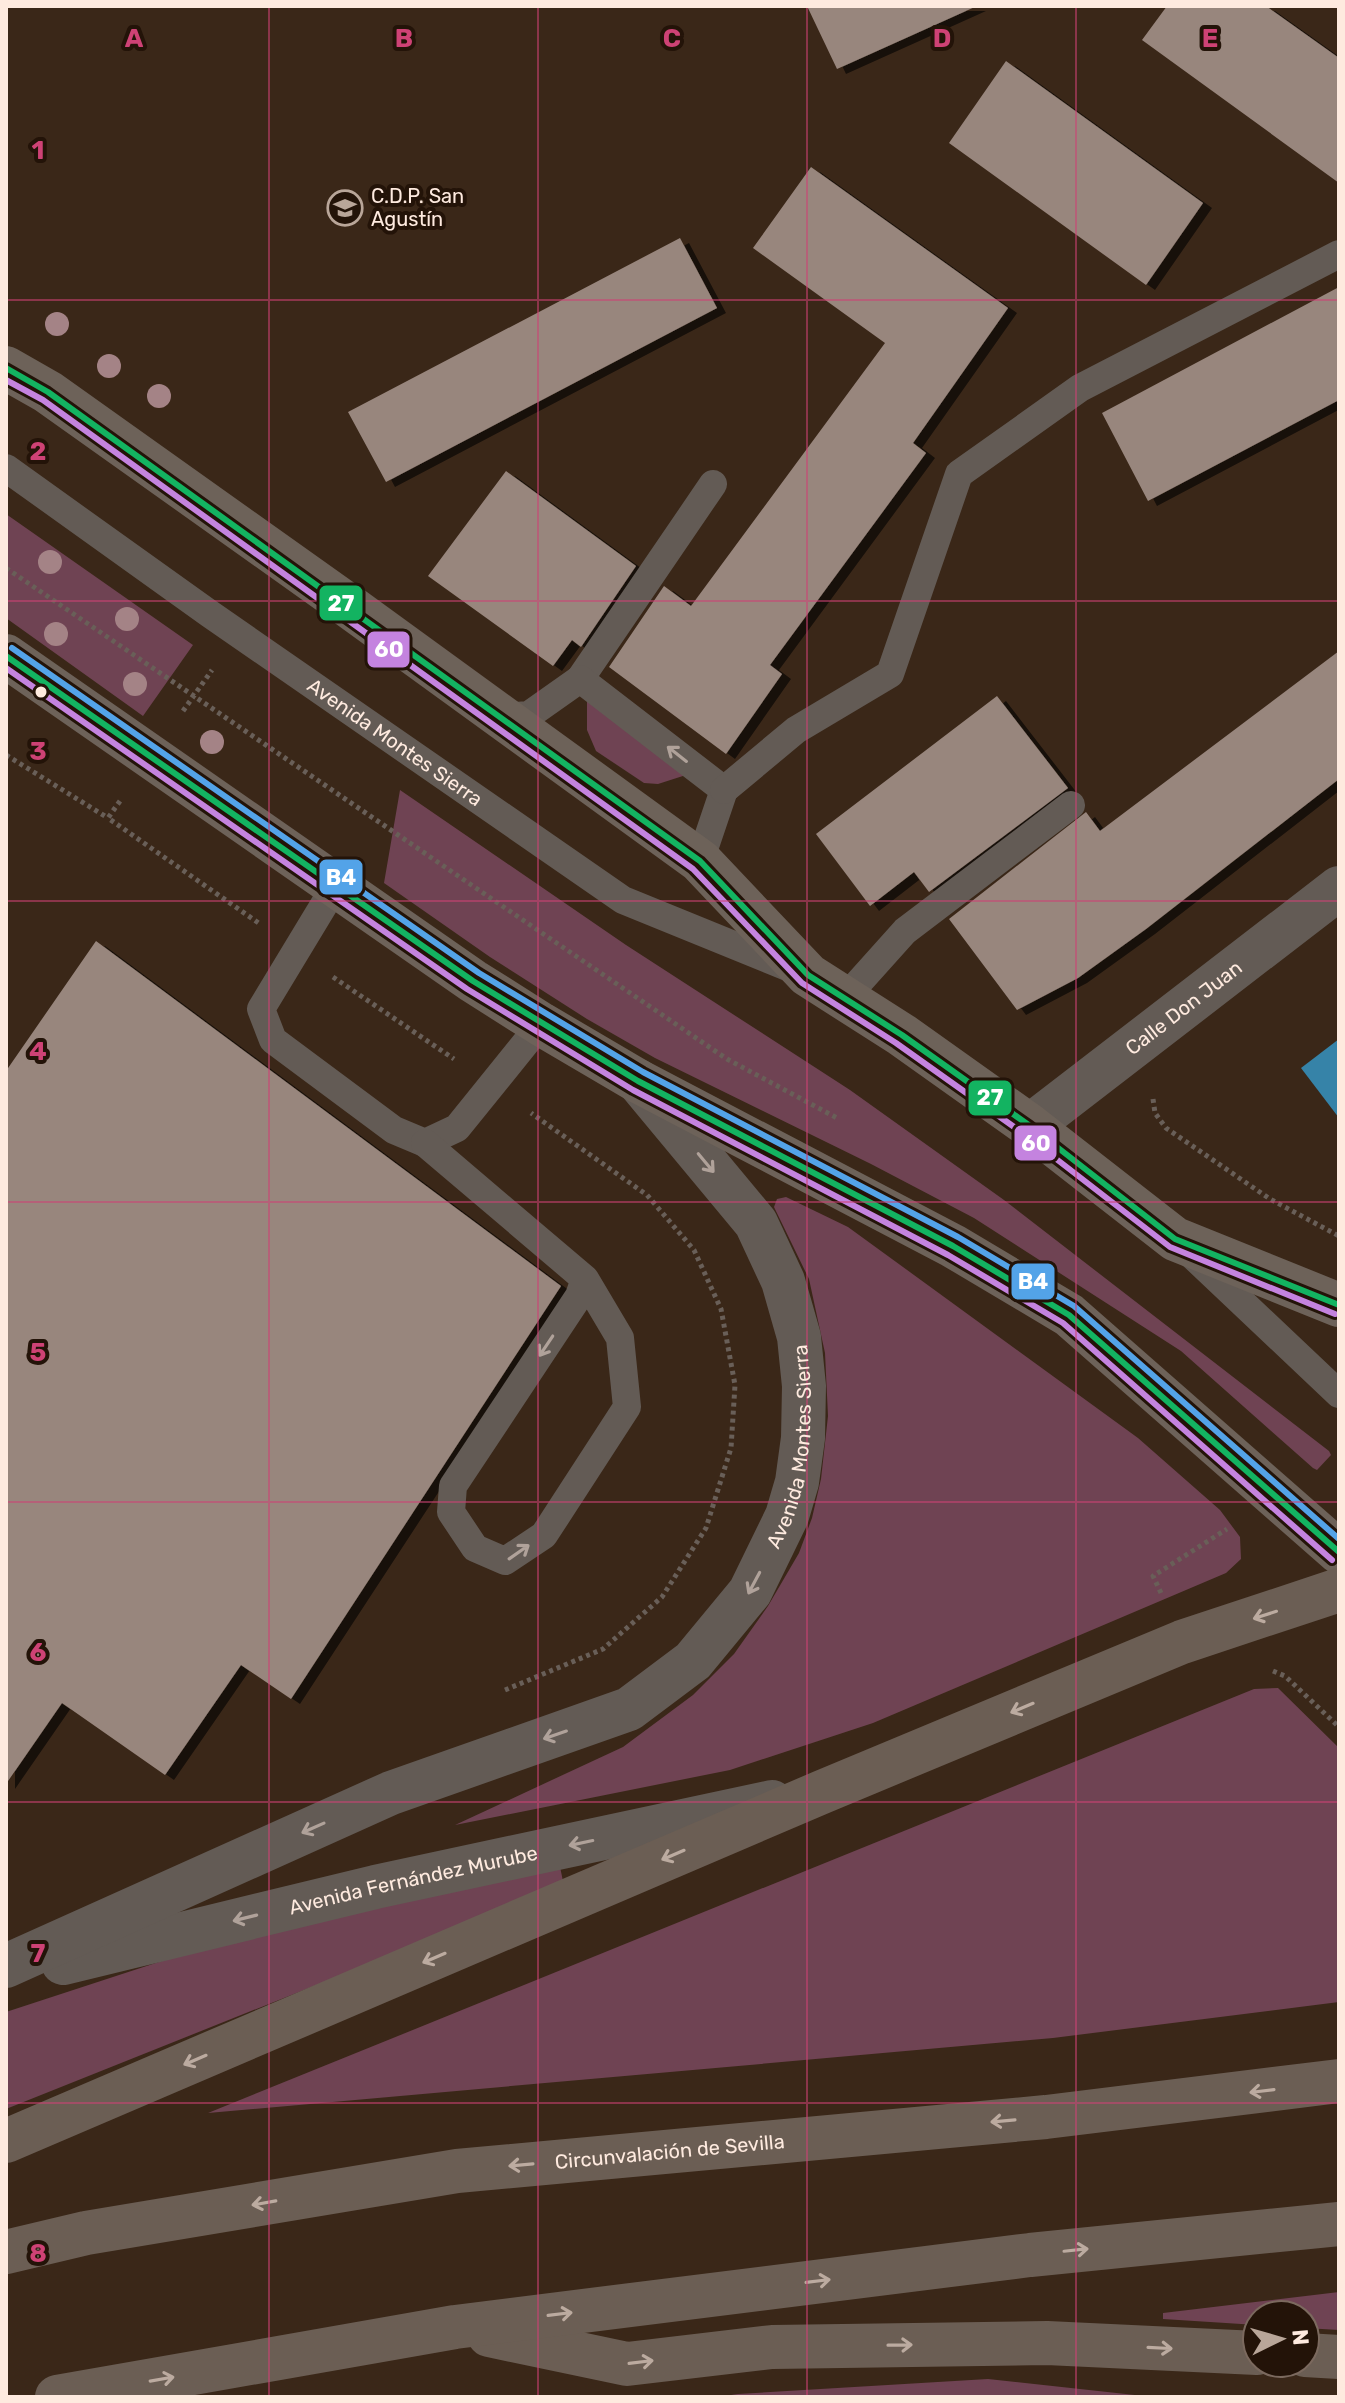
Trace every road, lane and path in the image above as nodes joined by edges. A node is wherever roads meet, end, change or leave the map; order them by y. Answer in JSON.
{"nodes":[{"id":1,"x":1339,"y":254,"type":"edge"},
{"id":2,"x":6,"y":368,"type":"edge"},
{"id":3,"x":6,"y":468,"type":"edge"},
{"id":4,"x":713,"y":484,"type":"dead end"},
{"id":5,"x":6,"y":568,"type":"edge"},
{"id":6,"x":6,"y":656,"type":"edge"},
{"id":7,"x":580,"y":679,"type":"junction"},
{"id":8,"x":501,"y":717,"type":"junction"},
{"id":9,"x":6,"y":755,"type":"edge"},
{"id":10,"x":724,"y":790,"type":"junction"},
{"id":11,"x":1071,"y":805,"type":"dead end"},
{"id":12,"x":108,"y":818,"type":"dead end"},
{"id":13,"x":700,"y":861,"type":"junction"},
{"id":14,"x":336,"y":885,"type":"junction"},
{"id":15,"x":1339,"y":888,"type":"edge"},
{"id":16,"x":808,"y":975,"type":"junction"},
{"id":17,"x":844,"y":999,"type":"junction"},
{"id":18,"x":541,"y":1024,"type":"junction"},
{"id":19,"x":638,"y":1081,"type":"junction"},
{"id":20,"x":1152,"y":1093,"type":"dead end"},
{"id":21,"x":840,"y":1120,"type":"dead end"},
{"id":22,"x":1030,"y":1126,"type":"junction"},
{"id":23,"x":425,"y":1143,"type":"junction"},
{"id":24,"x":1339,"y":1236,"type":"edge"},
{"id":25,"x":1175,"y":1239,"type":"junction"},
{"id":26,"x":585,"y":1279,"type":"junction"},
{"id":27,"x":1339,"y":1305,"type":"edge"},
{"id":28,"x":1339,"y":1394,"type":"edge"},
{"id":29,"x":1339,"y":1552,"type":"edge"},
{"id":30,"x":1339,"y":1590,"type":"edge"},
{"id":31,"x":822,"y":1792,"type":"junction"},
{"id":32,"x":6,"y":1966,"type":"edge"},
{"id":33,"x":6,"y":1978,"type":"edge"},
{"id":34,"x":1339,"y":2081,"type":"edge"},
{"id":35,"x":6,"y":2141,"type":"edge"},
{"id":36,"x":1339,"y":2224,"type":"edge"},
{"id":37,"x":6,"y":2252,"type":"edge"},
{"id":38,"x":455,"y":2327,"type":"junction"},
{"id":39,"x":1241,"y":2352,"type":"edge"},
{"id":40,"x":57,"y":2397,"type":"edge"}],
"edges":[{"from":1,"to":10,"type":"lane"},
{"from":2,"to":8,"type":"main road","name":"Avenida Montes Sierra"},
{"from":3,"to":16,"type":"lane","name":"Avenida Montes Sierra"},
{"from":4,"to":7,"type":"lane"},
{"from":5,"to":21,"type":"path"},
{"from":6,"to":14,"type":"main road","name":"Avenida Montes Sierra"},
{"from":7,"to":8,"type":"lane"},
{"from":10,"to":7,"type":"lane","one_way":true},
{"from":8,"to":13,"type":"main road","name":"Avenida Montes Sierra"},
{"from":9,"to":12,"type":"path"},
{"from":10,"to":13,"type":"lane"},
{"from":11,"to":17,"type":"lane"},
{"from":13,"to":16,"type":"main road","name":"Avenida Montes Sierra"},
{"from":14,"to":18,"type":"main road","name":"Avenida Montes Sierra"},
{"from":14,"to":23,"type":"lane"},
{"from":15,"to":22,"type":"street","name":"Calle Don Juan"},
{"from":16,"to":17,"type":"main road","name":"Avenida Montes Sierra"},
{"from":17,"to":22,"type":"main road","name":"Avenida Montes Sierra"},
{"from":18,"to":19,"type":"main road","name":"Avenida Montes Sierra"},
{"from":18,"to":23,"type":"lane"},
{"from":19,"to":29,"type":"main road","name":"Avenida Montes Sierra"},
{"from":19,"to":32,"type":"street","name":"Avenida Montes Sierra","one_way":true},
{"from":20,"to":24,"type":"path"},
{"from":22,"to":25,"type":"main road","name":"Avenida Montes Sierra"},
{"from":23,"to":26,"type":"lane"},
{"from":25,"to":27,"type":"main road","name":"Avenida Montes Sierra"},
{"from":25,"to":28,"type":"lane","name":"Avenida Montes Sierra"},
{"from":26,"to":26,"type":"lane","one_way":true},
{"from":30,"to":31,"type":"highway","one_way":true},
{"from":31,"to":33,"type":"street","name":"Avenida Fernández Murube","one_way":true},
{"from":31,"to":35,"type":"highway","one_way":true},
{"from":34,"to":37,"type":"highway","name":"Circunvalación de Sevilla","one_way":true},
{"from":38,"to":36,"type":"highway","one_way":true},
{"from":38,"to":39,"type":"highway","one_way":true},
{"from":40,"to":38,"type":"highway","one_way":true}]}
